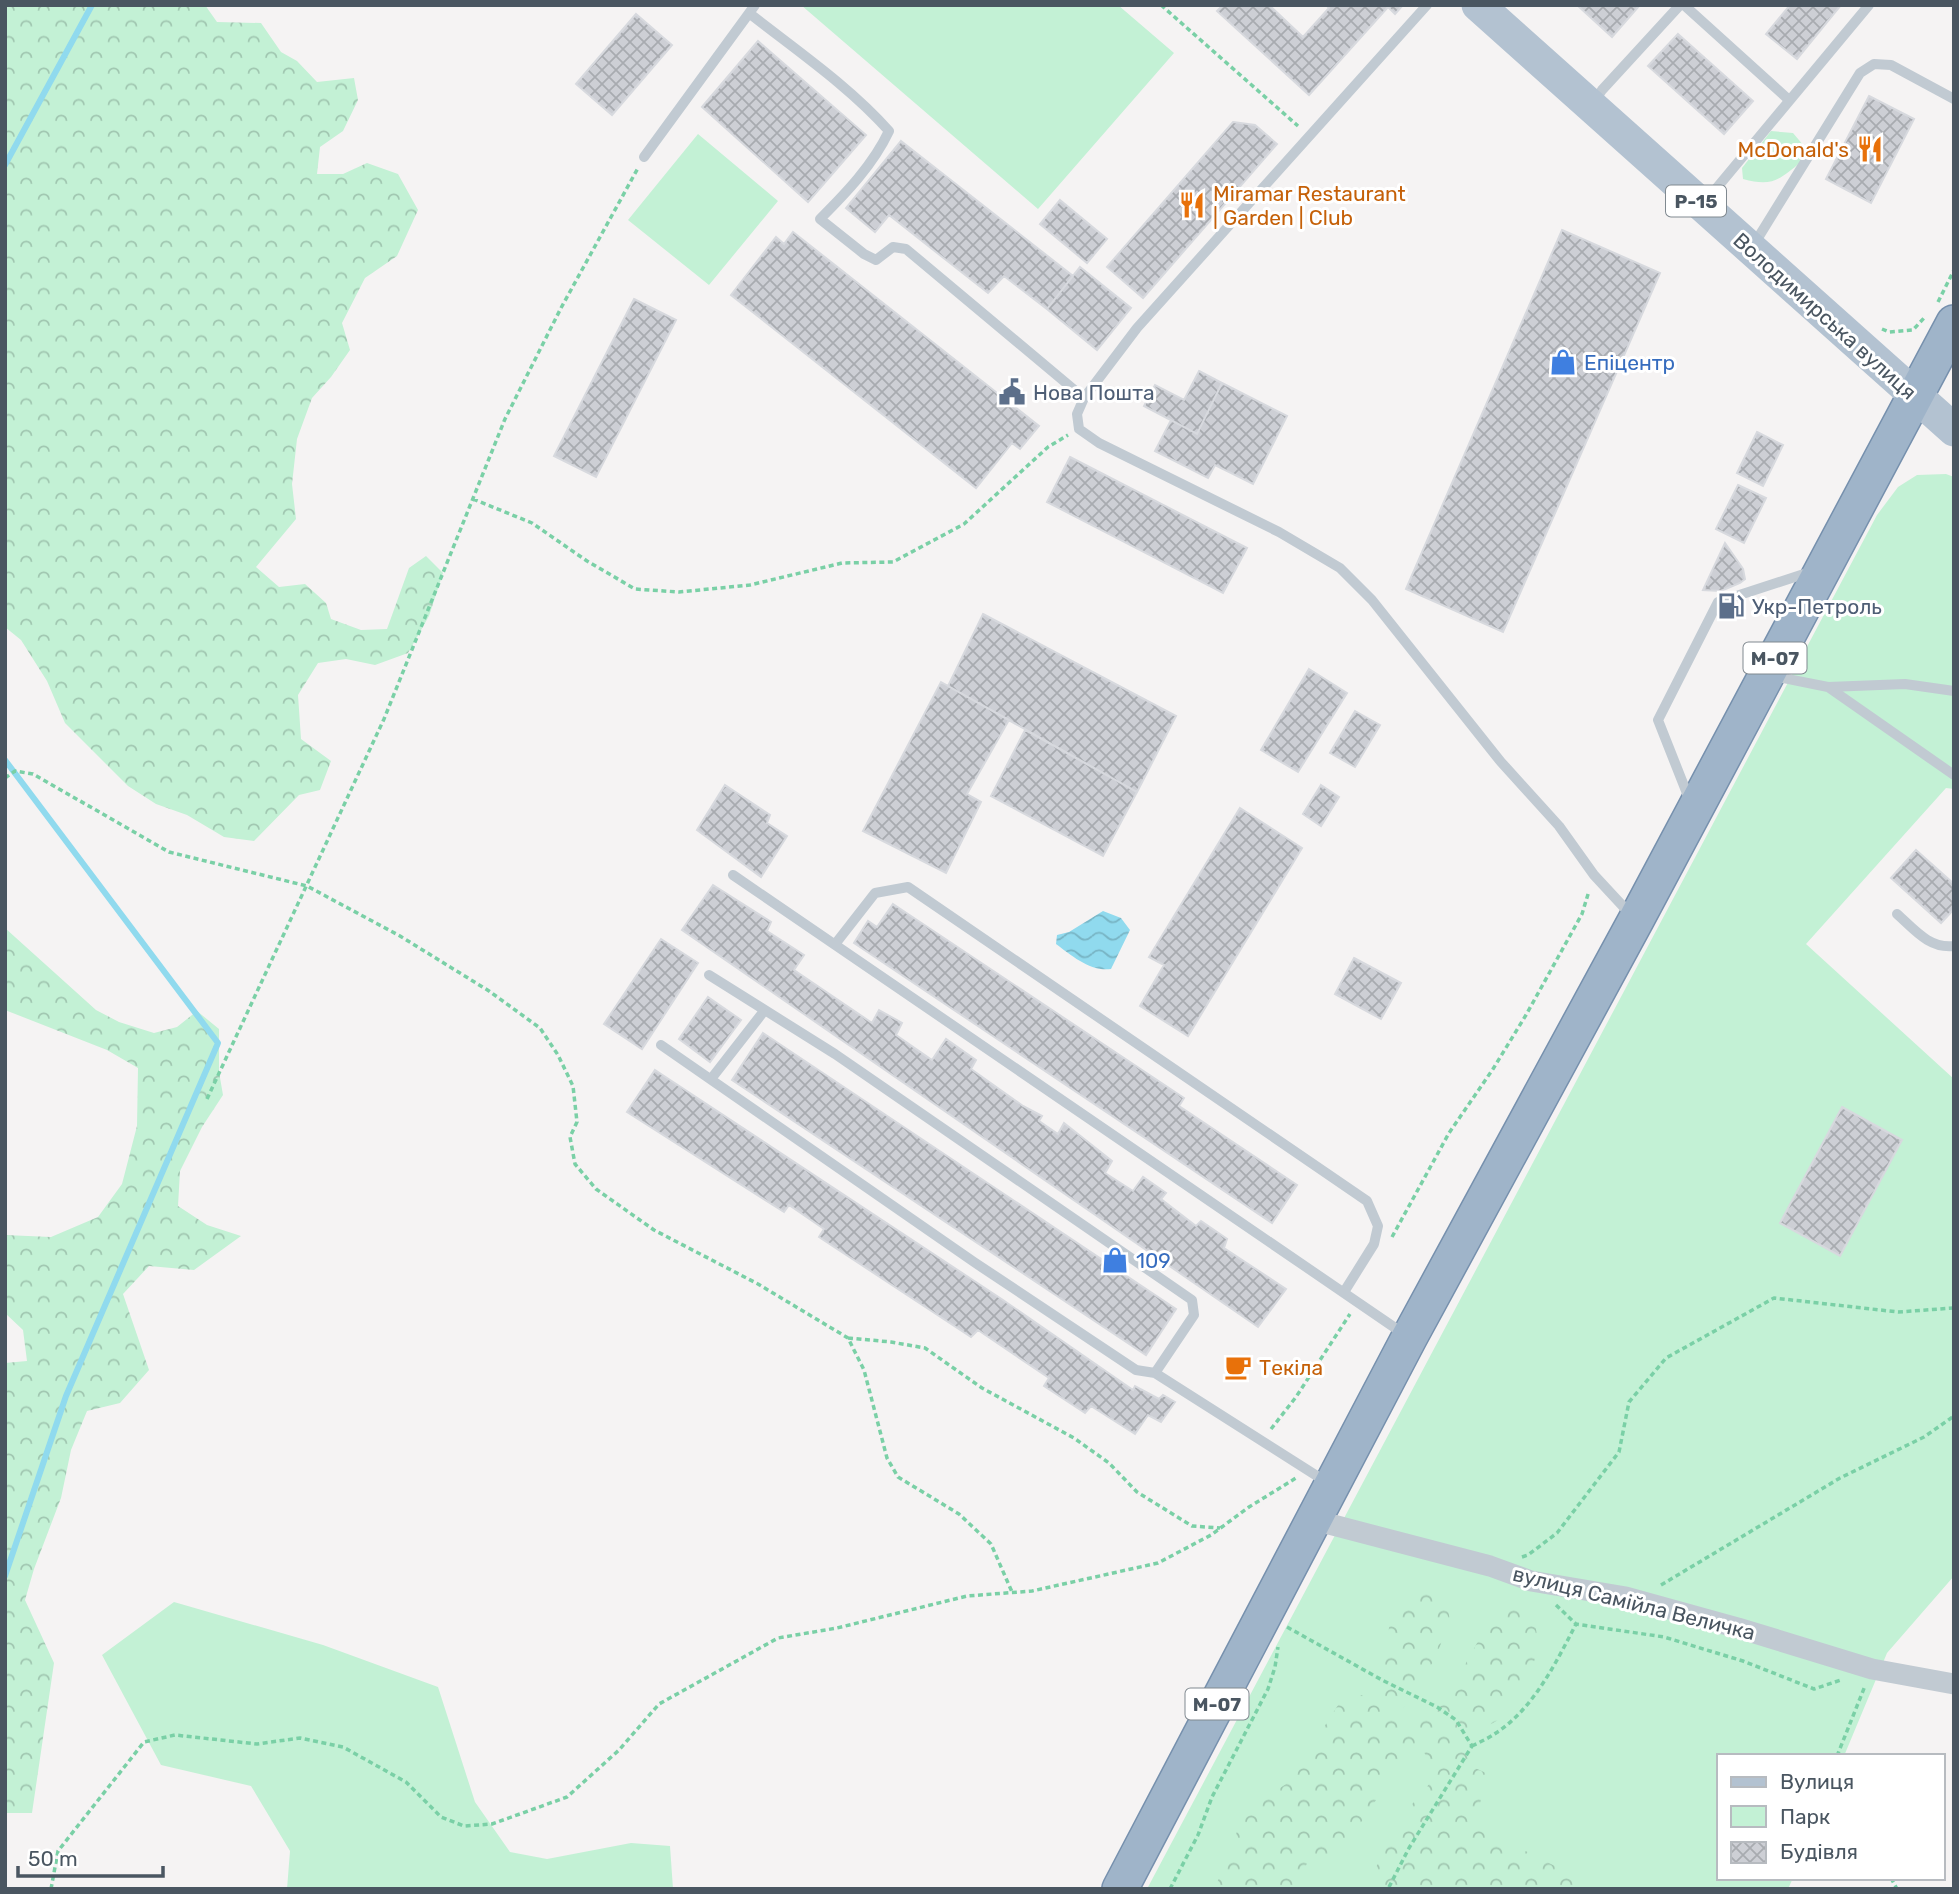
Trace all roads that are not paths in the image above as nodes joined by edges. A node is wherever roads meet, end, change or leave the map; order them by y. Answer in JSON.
{"nodes":[{"id":1,"x":1427,"y":5,"type":"edge"},
{"id":2,"x":1478,"y":5,"type":"edge"},
{"id":3,"x":1682,"y":5,"type":"edge"},
{"id":4,"x":1869,"y":5,"type":"edge"},
{"id":5,"x":752,"y":9,"type":"edge"},
{"id":6,"x":1954,"y":99,"type":"edge"},
{"id":7,"x":1789,"y":100,"type":"junction"},
{"id":8,"x":1590,"y":107,"type":"junction"},
{"id":9,"x":644,"y":157,"type":"road end"},
{"id":10,"x":1702,"y":207,"type":"junction"},
{"id":11,"x":1751,"y":249,"type":"junction"},
{"id":12,"x":1954,"y":323,"type":"edge"},
{"id":13,"x":1915,"y":396,"type":"junction"},
{"id":14,"x":1084,"y":398,"type":"junction"},
{"id":15,"x":1954,"y":430,"type":"edge"},
{"id":16,"x":1823,"y":568,"type":"junction"},
{"id":17,"x":1766,"y":674,"type":"junction"},
{"id":18,"x":1828,"y":687,"type":"junction"},
{"id":19,"x":1954,"y":691,"type":"edge"},
{"id":20,"x":1954,"y":775,"type":"edge"},
{"id":21,"x":1694,"y":811,"type":"junction"},
{"id":22,"x":733,"y":875,"type":"dead end"},
{"id":23,"x":1897,"y":914,"type":"dead end"},
{"id":24,"x":1636,"y":920,"type":"junction"},
{"id":25,"x":836,"y":943,"type":"junction"},
{"id":26,"x":1954,"y":946,"type":"edge"},
{"id":27,"x":709,"y":975,"type":"dead end"},
{"id":28,"x":764,"y":1011,"type":"junction"},
{"id":29,"x":661,"y":1045,"type":"dead end"},
{"id":30,"x":711,"y":1079,"type":"junction"},
{"id":31,"x":1344,"y":1292,"type":"junction"},
{"id":32,"x":1409,"y":1338,"type":"junction"},
{"id":33,"x":1156,"y":1373,"type":"junction"},
{"id":34,"x":1320,"y":1479,"type":"junction"},
{"id":35,"x":1314,"y":1520,"type":"junction"},
{"id":36,"x":1954,"y":1684,"type":"edge"},
{"id":37,"x":1120,"y":1889,"type":"edge"}],
"edges":[{"from":1,"to":14,"type":"lane"},
{"from":2,"to":8,"type":"main road","name":"Володимирська вулиця","number":"Р-15"},
{"from":3,"to":7,"type":"lane"},
{"from":3,"to":8,"type":"lane"},
{"from":4,"to":7,"type":"lane"},
{"from":5,"to":9,"type":"lane"},
{"from":5,"to":14,"type":"lane"},
{"from":6,"to":11,"type":"lane"},
{"from":7,"to":10,"type":"lane"},
{"from":8,"to":10,"type":"main road","name":"Володимирська вулиця","number":"Р-15"},
{"from":10,"to":11,"type":"main road","name":"Володимирська вулиця","number":"Р-15"},
{"from":11,"to":13,"type":"main road","name":"Володимирська вулиця","number":"Р-15"},
{"from":12,"to":13,"type":"highway","number":"М-07"},
{"from":13,"to":15,"type":"main road","name":"Володимирська вулиця","number":"Р-15"},
{"from":13,"to":16,"type":"highway","number":"М-07"},
{"from":14,"to":24,"type":"lane"},
{"from":16,"to":17,"type":"highway","number":"М-07"},
{"from":16,"to":21,"type":"lane"},
{"from":17,"to":18,"type":"lane"},
{"from":17,"to":21,"type":"highway","number":"М-07"},
{"from":18,"to":19,"type":"lane"},
{"from":18,"to":20,"type":"lane"},
{"from":21,"to":24,"type":"highway","number":"М-07"},
{"from":22,"to":25,"type":"lane"},
{"from":23,"to":26,"type":"lane"},
{"from":24,"to":32,"type":"highway","number":"М-07"},
{"from":25,"to":31,"type":"lane"},
{"from":25,"to":31,"type":"lane"},
{"from":27,"to":28,"type":"lane"},
{"from":28,"to":30,"type":"lane"},
{"from":28,"to":33,"type":"lane"},
{"from":29,"to":30,"type":"lane"},
{"from":30,"to":33,"type":"lane"},
{"from":31,"to":32,"type":"lane"},
{"from":32,"to":34,"type":"highway","number":"М-07"},
{"from":33,"to":34,"type":"lane"},
{"from":34,"to":35,"type":"highway","number":"М-07"},
{"from":35,"to":36,"type":"street","name":"вулиця Самійла Величка"},
{"from":35,"to":37,"type":"highway","number":"М-07"}]}
